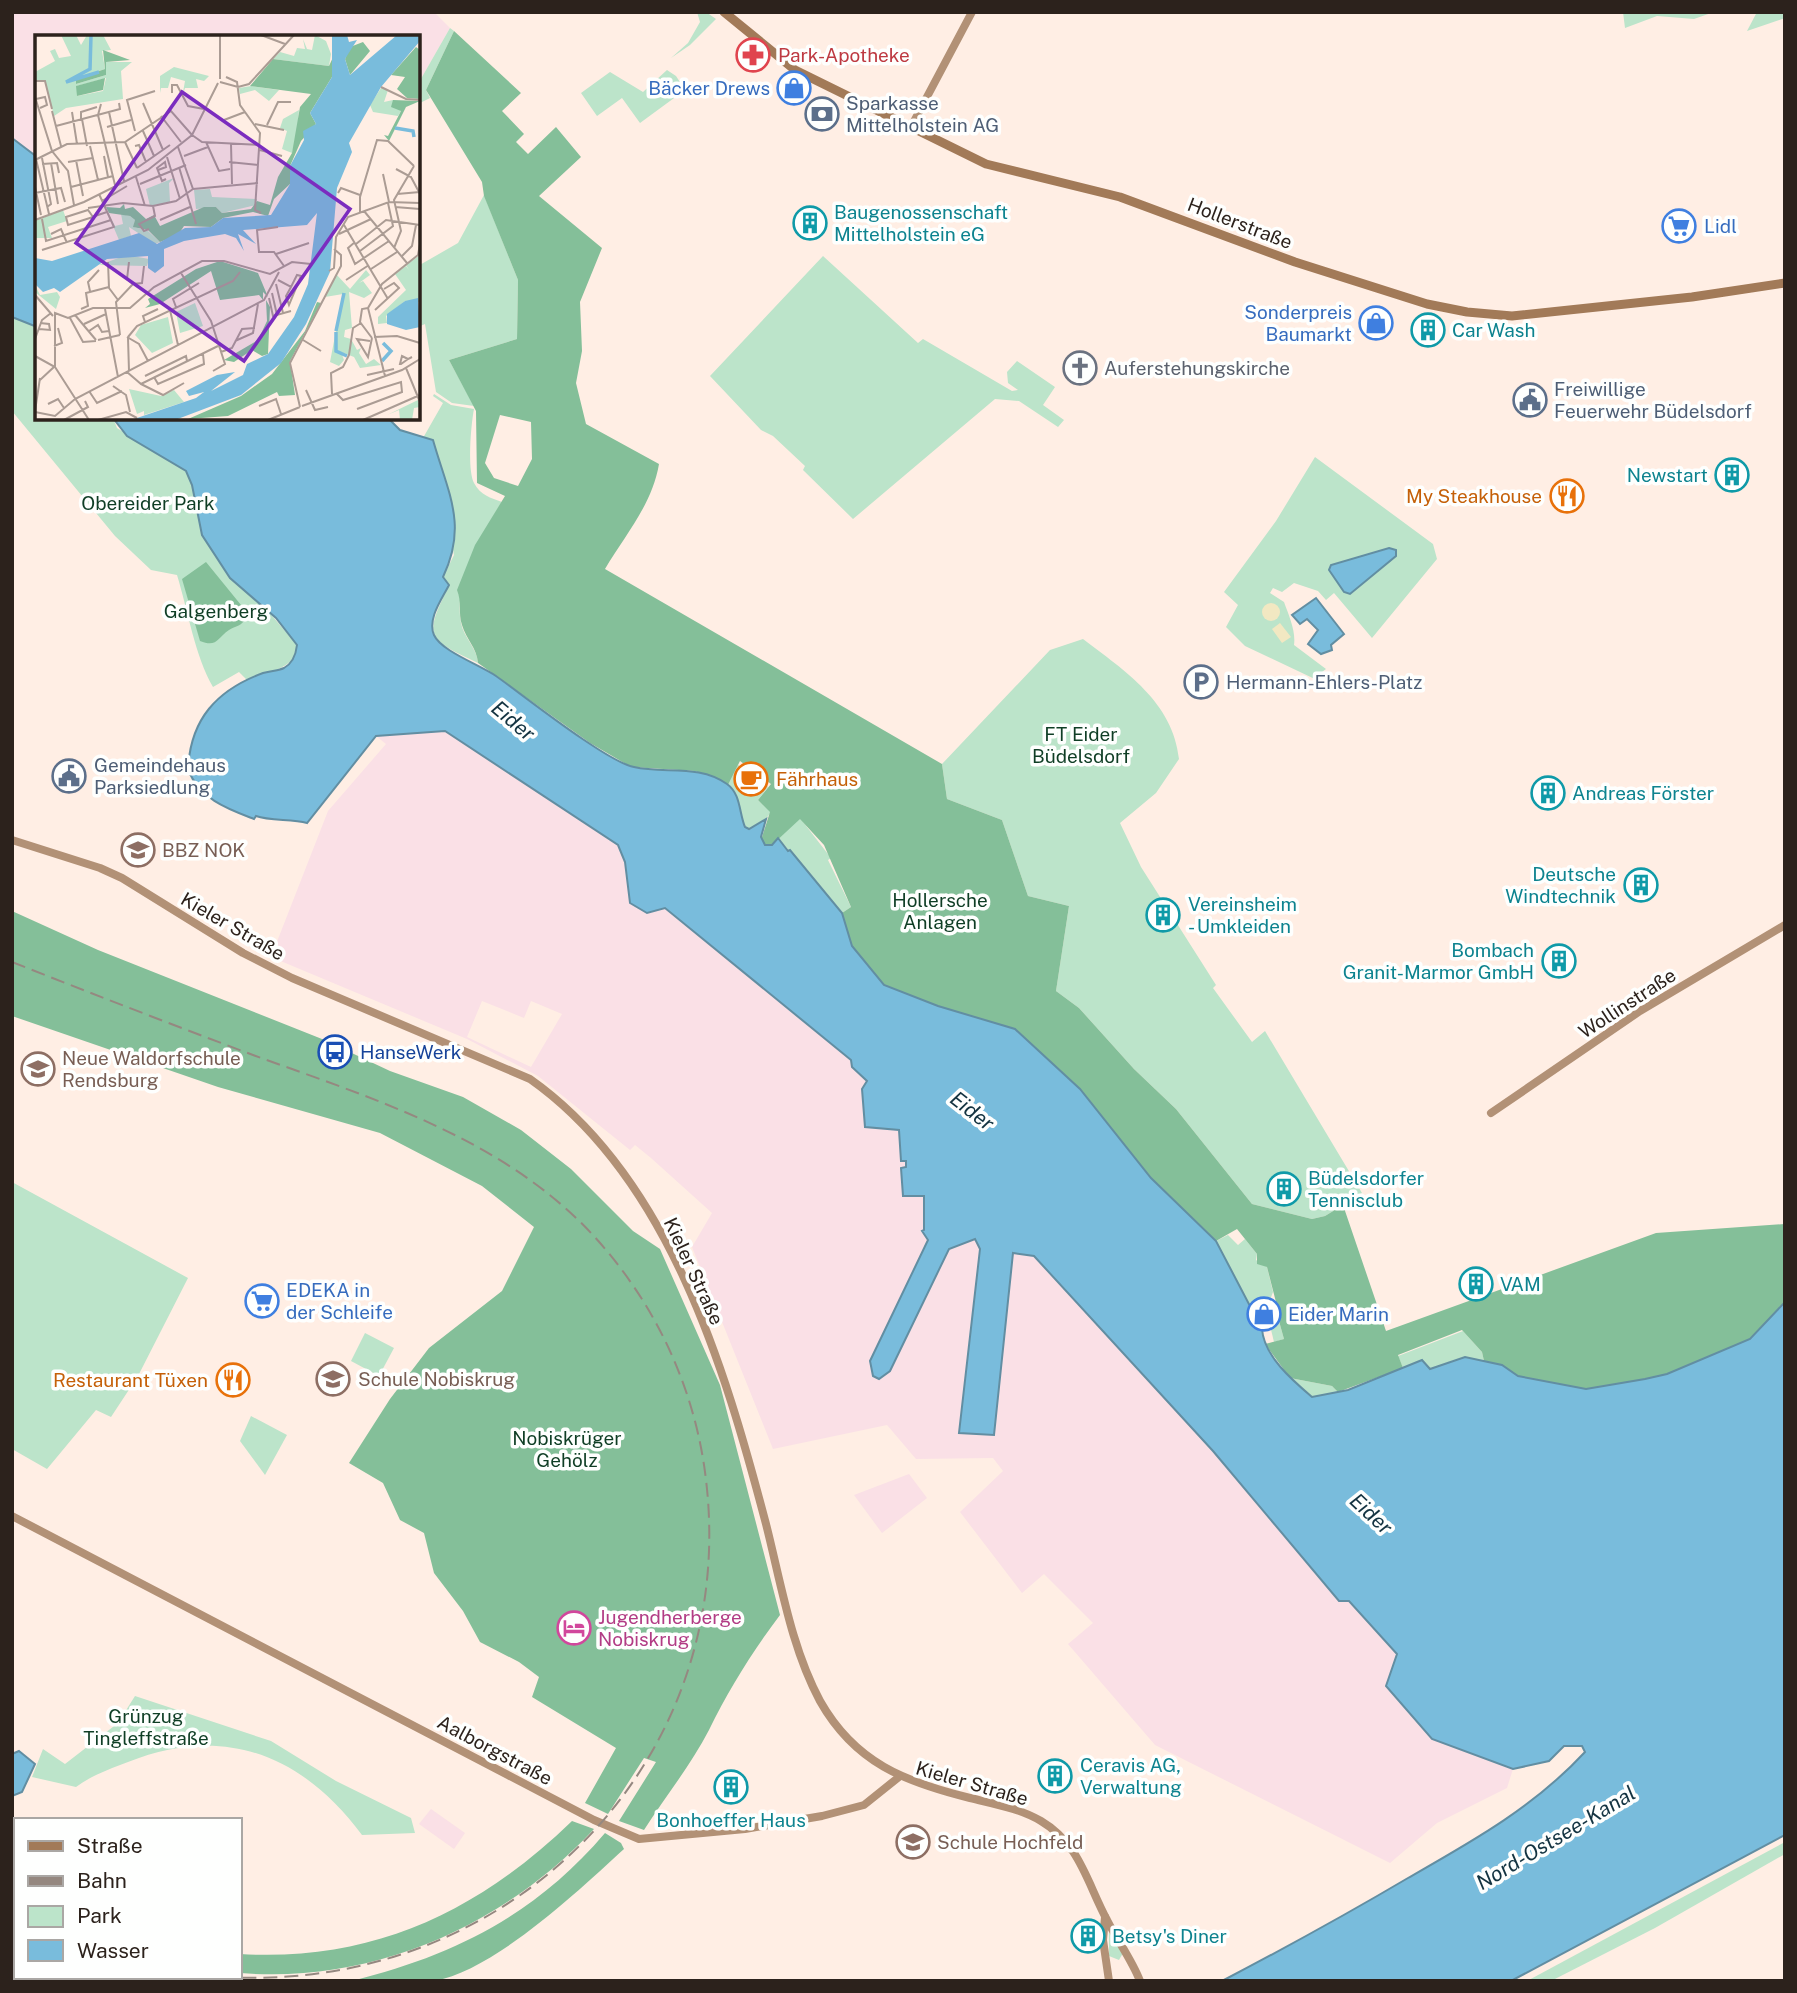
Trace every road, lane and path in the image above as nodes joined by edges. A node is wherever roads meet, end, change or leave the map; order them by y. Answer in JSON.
{"nodes":[{"id":1,"x":724,"y":12,"type":"edge"},
{"id":2,"x":972,"y":12,"type":"edge"},
{"id":3,"x":911,"y":127,"type":"junction"},
{"id":4,"x":1785,"y":283,"type":"edge"},
{"id":5,"x":12,"y":840,"type":"edge"},
{"id":6,"x":1785,"y":925,"type":"edge"},
{"id":7,"x":1490,"y":1113,"type":"dead end"},
{"id":8,"x":12,"y":1516,"type":"edge"},
{"id":9,"x":899,"y":1777,"type":"junction"},
{"id":10,"x":1105,"y":1917,"type":"junction"},
{"id":11,"x":1139,"y":1978,"type":"edge"},
{"id":12,"x":1109,"y":1981,"type":"edge"}],
"edges":[{"from":1,"to":3,"type":"main road","name":"Hollerstraße"},
{"from":2,"to":3,"type":"main road"},
{"from":3,"to":4,"type":"main road","name":"Hollerstraße"},
{"from":5,"to":9,"type":"main road","name":"Kieler Straße"},
{"from":6,"to":7,"type":"main road","name":"Wollinstraße"},
{"from":8,"to":9,"type":"main road","name":"Aalborgstraße"},
{"from":9,"to":10,"type":"main road","name":"Kieler Straße"},
{"from":10,"to":11,"type":"main road","name":"Kieler Straße"},
{"from":10,"to":12,"type":"main road","name":"Kieler Straße"}]}
